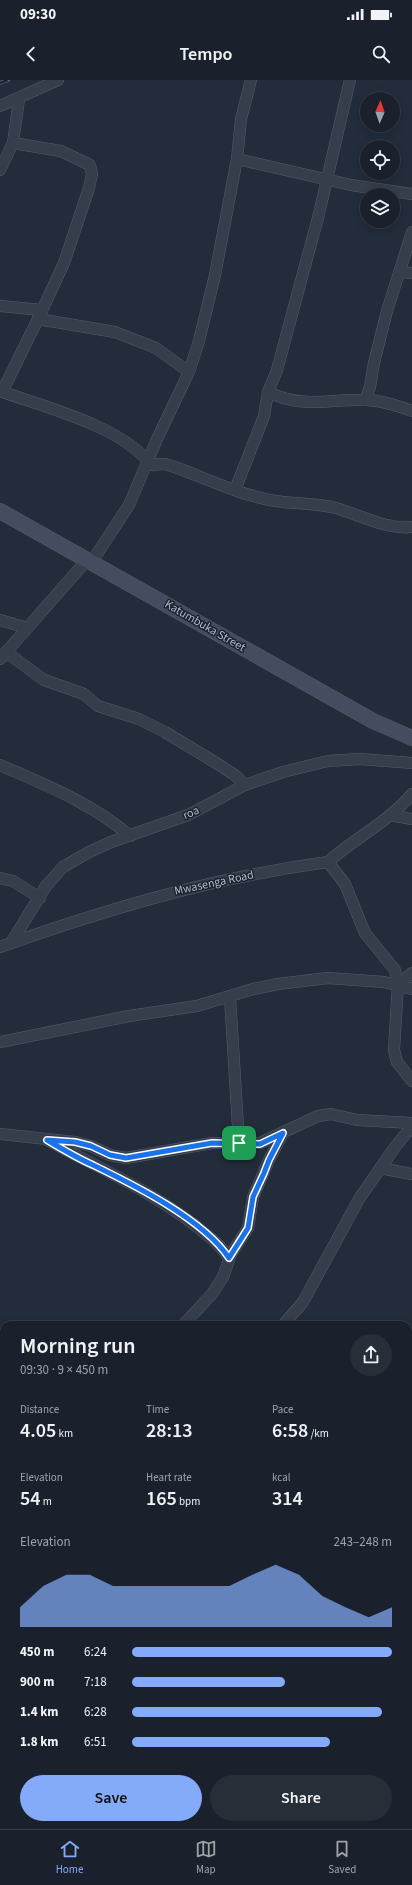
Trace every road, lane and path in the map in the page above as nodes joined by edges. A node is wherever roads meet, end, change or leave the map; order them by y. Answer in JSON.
{"nodes":[{"id":1,"x":58,"y":80,"type":"edge"},
{"id":2,"x":251,"y":80,"type":"edge"},
{"id":3,"x":350,"y":80,"type":"edge"},
{"id":4,"x":19,"y":98,"type":"junction"},
{"id":5,"x":0,"y":106,"type":"edge"},
{"id":6,"x":13,"y":143,"type":"junction"},
{"id":7,"x":237,"y":159,"type":"junction"},
{"id":8,"x":0,"y":170,"type":"edge"},
{"id":9,"x":327,"y":179,"type":"junction"},
{"id":10,"x":412,"y":194,"type":"edge"},
{"id":11,"x":412,"y":232,"type":"edge"},
{"id":12,"x":400,"y":272,"type":"junction"},
{"id":13,"x":412,"y":273,"type":"edge"},
{"id":14,"x":0,"y":306,"type":"edge"},
{"id":15,"x":40,"y":315,"type":"junction"},
{"id":16,"x":189,"y":372,"type":"junction"},
{"id":17,"x":1,"y":391,"type":"edge"},
{"id":18,"x":268,"y":392,"type":"junction"},
{"id":19,"x":365,"y":400,"type":"junction"},
{"id":20,"x":412,"y":411,"type":"edge"},
{"id":21,"x":147,"y":463,"type":"junction"},
{"id":22,"x":235,"y":490,"type":"junction"},
{"id":23,"x":0,"y":511,"type":"edge"},
{"id":24,"x":412,"y":526,"type":"edge"},
{"id":25,"x":89,"y":561,"type":"junction"},
{"id":26,"x":0,"y":620,"type":"edge"},
{"id":27,"x":27,"y":628,"type":"junction"},
{"id":28,"x":3,"y":656,"type":"edge"},
{"id":29,"x":412,"y":738,"type":"edge"},
{"id":30,"x":412,"y":763,"type":"edge"},
{"id":31,"x":0,"y":765,"type":"edge"},
{"id":32,"x":245,"y":785,"type":"junction"},
{"id":33,"x":412,"y":794,"type":"edge"},
{"id":34,"x":390,"y":815,"type":"junction"},
{"id":35,"x":412,"y":819,"type":"edge"},
{"id":36,"x":130,"y":836,"type":"junction"},
{"id":37,"x":328,"y":862,"type":"junction"},
{"id":38,"x":0,"y":878,"type":"edge"},
{"id":39,"x":40,"y":898,"type":"junction"},
{"id":40,"x":11,"y":943,"type":"junction"},
{"id":41,"x":0,"y":947,"type":"edge"},
{"id":42,"x":412,"y":973,"type":"edge"},
{"id":43,"x":398,"y":984,"type":"junction"},
{"id":44,"x":412,"y":989,"type":"edge"},
{"id":45,"x":230,"y":997,"type":"junction"},
{"id":46,"x":0,"y":1042,"type":"edge"},
{"id":47,"x":412,"y":1081,"type":"edge"},
{"id":48,"x":412,"y":1122,"type":"edge"},
{"id":49,"x":412,"y":1126,"type":"edge"},
{"id":50,"x":283,"y":1133,"type":"junction"},
{"id":51,"x":0,"y":1134,"type":"edge"},
{"id":52,"x":47,"y":1140,"type":"junction"},
{"id":53,"x":239,"y":1143,"type":"junction"},
{"id":54,"x":380,"y":1168,"type":"junction"},
{"id":55,"x":412,"y":1174,"type":"edge"},
{"id":56,"x":229,"y":1258,"type":"junction"},
{"id":57,"x":187,"y":1321,"type":"edge"},
{"id":58,"x":286,"y":1321,"type":"edge"}],
"edges":[{"from":1,"to":4,"type":"street"},
{"from":2,"to":7,"type":"street"},
{"from":3,"to":9,"type":"street"},
{"from":4,"to":5,"type":"street"},
{"from":4,"to":6,"type":"street"},
{"from":6,"to":8,"type":"street"},
{"from":6,"to":15,"type":"street"},
{"from":7,"to":9,"type":"street"},
{"from":7,"to":16,"type":"street"},
{"from":9,"to":10,"type":"street"},
{"from":9,"to":18,"type":"street"},
{"from":11,"to":12,"type":"street"},
{"from":12,"to":13,"type":"street"},
{"from":12,"to":19,"type":"street"},
{"from":14,"to":15,"type":"street"},
{"from":15,"to":16,"type":"street"},
{"from":15,"to":17,"type":"street"},
{"from":16,"to":21,"type":"street"},
{"from":17,"to":21,"type":"street"},
{"from":18,"to":19,"type":"street"},
{"from":18,"to":22,"type":"street"},
{"from":19,"to":20,"type":"street"},
{"from":21,"to":22,"type":"street"},
{"from":21,"to":25,"type":"street"},
{"from":22,"to":24,"type":"street"},
{"from":23,"to":25,"type":"main road","name":"Katumbuka Street"},
{"from":25,"to":27,"type":"street"},
{"from":25,"to":29,"type":"main road","name":"Katumbuka Street"},
{"from":26,"to":27,"type":"street"},
{"from":27,"to":28,"type":"street"},
{"from":28,"to":32,"type":"street"},
{"from":30,"to":32,"type":"street","name":"roa"},
{"from":31,"to":36,"type":"street"},
{"from":32,"to":36,"type":"street","name":"roa"},
{"from":33,"to":34,"type":"street","name":"Mwasenga Road"},
{"from":34,"to":35,"type":"street"},
{"from":34,"to":37,"type":"street","name":"Mwasenga Road"},
{"from":36,"to":39,"type":"street","name":"roa"},
{"from":37,"to":40,"type":"street","name":"Mwasenga Road"},
{"from":37,"to":43,"type":"street"},
{"from":38,"to":39,"type":"street"},
{"from":39,"to":40,"type":"street","name":"roa"},
{"from":40,"to":41,"type":"street","name":"Mwasenga Road"},
{"from":42,"to":43,"type":"street"},
{"from":43,"to":44,"type":"street"},
{"from":43,"to":45,"type":"street"},
{"from":43,"to":47,"type":"street"},
{"from":45,"to":46,"type":"street"},
{"from":45,"to":53,"type":"street"},
{"from":48,"to":50,"type":"street"},
{"from":49,"to":54,"type":"street"},
{"from":50,"to":53,"type":"street"},
{"from":50,"to":56,"type":"street"},
{"from":51,"to":52,"type":"street"},
{"from":52,"to":53,"type":"street"},
{"from":52,"to":56,"type":"street"},
{"from":54,"to":55,"type":"street"},
{"from":54,"to":58,"type":"street"},
{"from":56,"to":57,"type":"street"}]}
